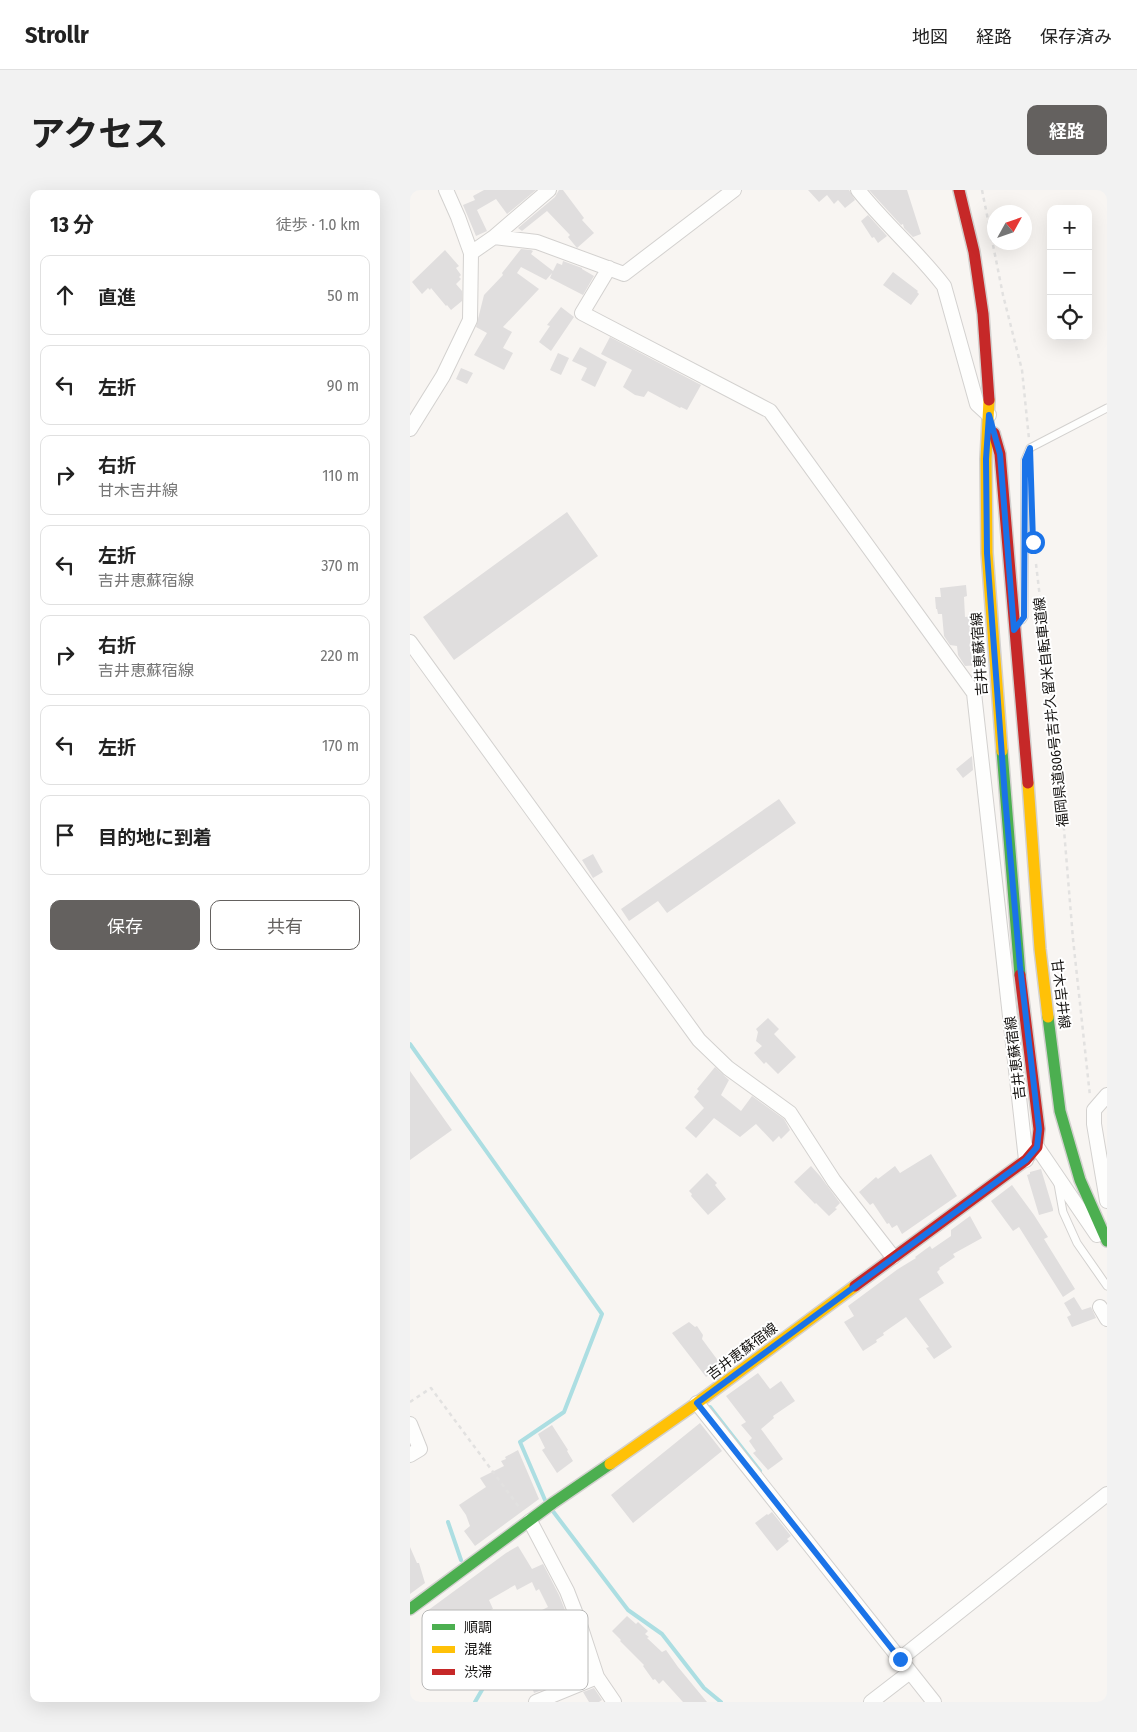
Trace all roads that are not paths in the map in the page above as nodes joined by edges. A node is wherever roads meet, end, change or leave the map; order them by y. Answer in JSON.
{"nodes":[{"id":1,"x":446,"y":190,"type":"edge"},
{"id":2,"x":549,"y":190,"type":"edge"},
{"id":3,"x":734,"y":190,"type":"edge"},
{"id":4,"x":858,"y":190,"type":"edge"},
{"id":5,"x":958,"y":190,"type":"edge"},
{"id":6,"x":494,"y":237,"type":"junction"},
{"id":7,"x":471,"y":253,"type":"junction"},
{"id":8,"x":609,"y":268,"type":"junction"},
{"id":9,"x":1107,"y":408,"type":"edge"},
{"id":10,"x":989,"y":415,"type":"junction"},
{"id":11,"x":410,"y":430,"type":"edge"},
{"id":12,"x":1014,"y":630,"type":"junction"},
{"id":13,"x":410,"y":642,"type":"edge"},
{"id":14,"x":1107,"y":1095,"type":"edge"},
{"id":15,"x":1037,"y":1147,"type":"junction"},
{"id":16,"x":1026,"y":1160,"type":"junction"},
{"id":17,"x":1056,"y":1174,"type":"junction"},
{"id":18,"x":1107,"y":1202,"type":"edge"},
{"id":19,"x":1107,"y":1241,"type":"edge"},
{"id":20,"x":1107,"y":1250,"type":"edge"},
{"id":21,"x":893,"y":1257,"type":"junction"},
{"id":22,"x":1107,"y":1286,"type":"edge"},
{"id":23,"x":697,"y":1403,"type":"junction"},
{"id":24,"x":410,"y":1424,"type":"edge"},
{"id":25,"x":410,"y":1455,"type":"edge"},
{"id":26,"x":1107,"y":1494,"type":"edge"},
{"id":27,"x":530,"y":1521,"type":"junction"},
{"id":28,"x":410,"y":1609,"type":"edge"},
{"id":29,"x":574,"y":1610,"type":"edge"},
{"id":30,"x":588,"y":1650,"type":"edge"},
{"id":31,"x":900,"y":1659,"type":"junction"},
{"id":32,"x":910,"y":1672,"type":"junction"},
{"id":33,"x":597,"y":1677,"type":"junction"},
{"id":34,"x":588,"y":1681,"type":"edge"},
{"id":35,"x":565,"y":1690,"type":"edge"},
{"id":36,"x":536,"y":1702,"type":"edge"},
{"id":37,"x":614,"y":1702,"type":"edge"},
{"id":38,"x":871,"y":1702,"type":"edge"},
{"id":39,"x":934,"y":1702,"type":"edge"}],
"edges":[{"from":1,"to":7,"type":"street"},
{"from":2,"to":6,"type":"street"},
{"from":3,"to":8,"type":"street"},
{"from":4,"to":10,"type":"street"},
{"from":5,"to":10,"type":"main road","name":"吉井恵蘇宿線"},
{"from":6,"to":7,"type":"street"},
{"from":6,"to":8,"type":"street"},
{"from":7,"to":11,"type":"street"},
{"from":8,"to":16,"type":"street"},
{"from":9,"to":12,"type":"lane"},
{"from":10,"to":12,"type":"main road","name":"甘木吉井線"},
{"from":10,"to":15,"type":"main road","name":"吉井恵蘇宿線"},
{"from":12,"to":19,"type":"main road","name":"甘木吉井線"},
{"from":13,"to":21,"type":"street"},
{"from":14,"to":18,"type":"street"},
{"from":15,"to":16,"type":"main road","name":"吉井恵蘇宿線"},
{"from":15,"to":17,"type":"street"},
{"from":16,"to":21,"type":"main road","name":"吉井恵蘇宿線"},
{"from":17,"to":20,"type":"street"},
{"from":17,"to":22,"type":"lane"},
{"from":21,"to":23,"type":"main road","name":"吉井恵蘇宿線"},
{"from":23,"to":27,"type":"main road","name":"吉井恵蘇宿線"},
{"from":23,"to":31,"type":"street"},
{"from":24,"to":25,"type":"street"},
{"from":26,"to":31,"type":"street"},
{"from":27,"to":28,"type":"main road","name":"吉井恵蘇宿線"},
{"from":27,"to":29,"type":"street"},
{"from":30,"to":33,"type":"street"},
{"from":31,"to":32,"type":"street"},
{"from":32,"to":38,"type":"street"},
{"from":32,"to":39,"type":"street"},
{"from":33,"to":34,"type":"street"},
{"from":33,"to":37,"type":"street"},
{"from":35,"to":36,"type":"street"}]}
